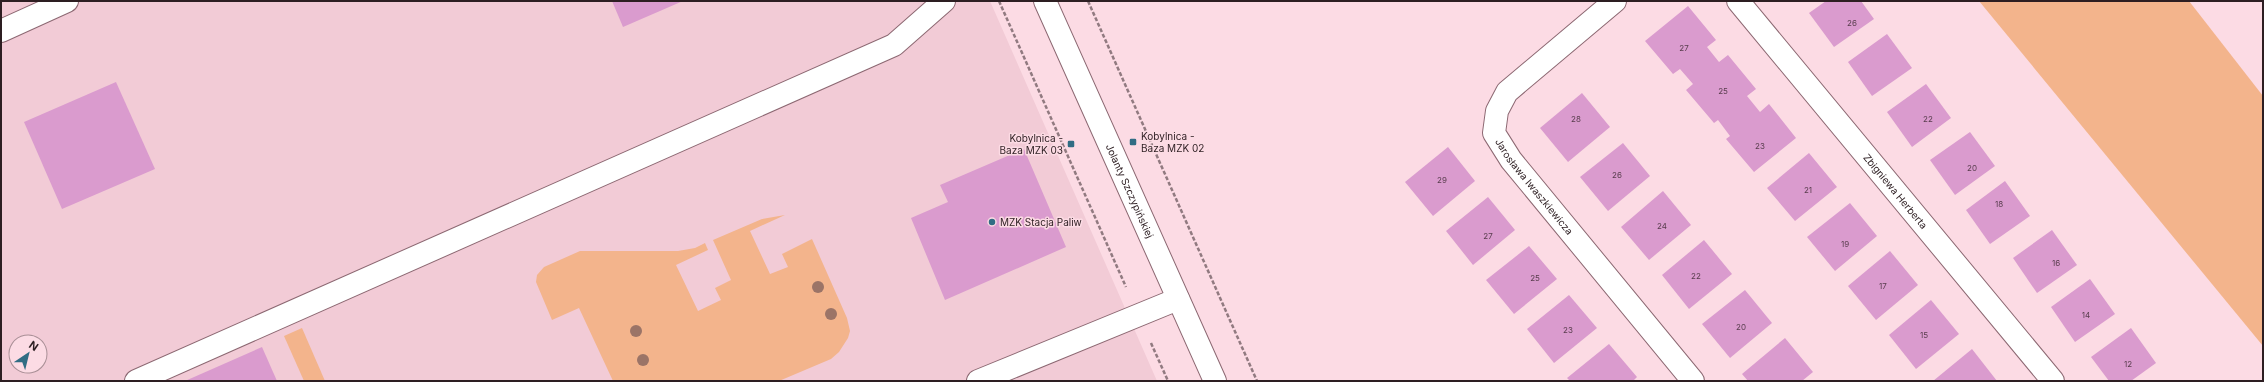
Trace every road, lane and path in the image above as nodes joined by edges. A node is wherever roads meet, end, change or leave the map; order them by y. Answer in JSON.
{"nodes":[{"id":1,"x":67,"y":1,"type":"edge"},
{"id":2,"x":944,"y":1,"type":"edge"},
{"id":3,"x":999,"y":1,"type":"edge"},
{"id":4,"x":1045,"y":1,"type":"edge"},
{"id":5,"x":1088,"y":1,"type":"edge"},
{"id":6,"x":1615,"y":1,"type":"edge"},
{"id":7,"x":1738,"y":1,"type":"edge"},
{"id":8,"x":1,"y":31,"type":"edge"},
{"id":9,"x":1178,"y":299,"type":"junction"},
{"id":10,"x":1139,"y":316,"type":"junction"},
{"id":11,"x":136,"y":381,"type":"edge"},
{"id":12,"x":978,"y":381,"type":"edge"},
{"id":13,"x":1168,"y":381,"type":"edge"},
{"id":14,"x":1215,"y":381,"type":"edge"},
{"id":15,"x":1257,"y":381,"type":"edge"},
{"id":16,"x":1693,"y":381,"type":"edge"},
{"id":17,"x":2053,"y":381,"type":"edge"}],
"edges":[{"from":1,"to":8,"type":"street"},
{"from":2,"to":11,"type":"street"},
{"from":3,"to":10,"type":"path"},
{"from":4,"to":9,"type":"street","name":"Jolanty Szczypińskiej"},
{"from":5,"to":15,"type":"path"},
{"from":6,"to":16,"type":"street","name":"Jarosława Iwaszkiewicza"},
{"from":7,"to":17,"type":"street","name":"Zbigniewa Herberta"},
{"from":9,"to":10,"type":"street"},
{"from":9,"to":14,"type":"street","name":"Jolanty Szczypińskiej"},
{"from":10,"to":12,"type":"street"},
{"from":10,"to":13,"type":"path"}]}
